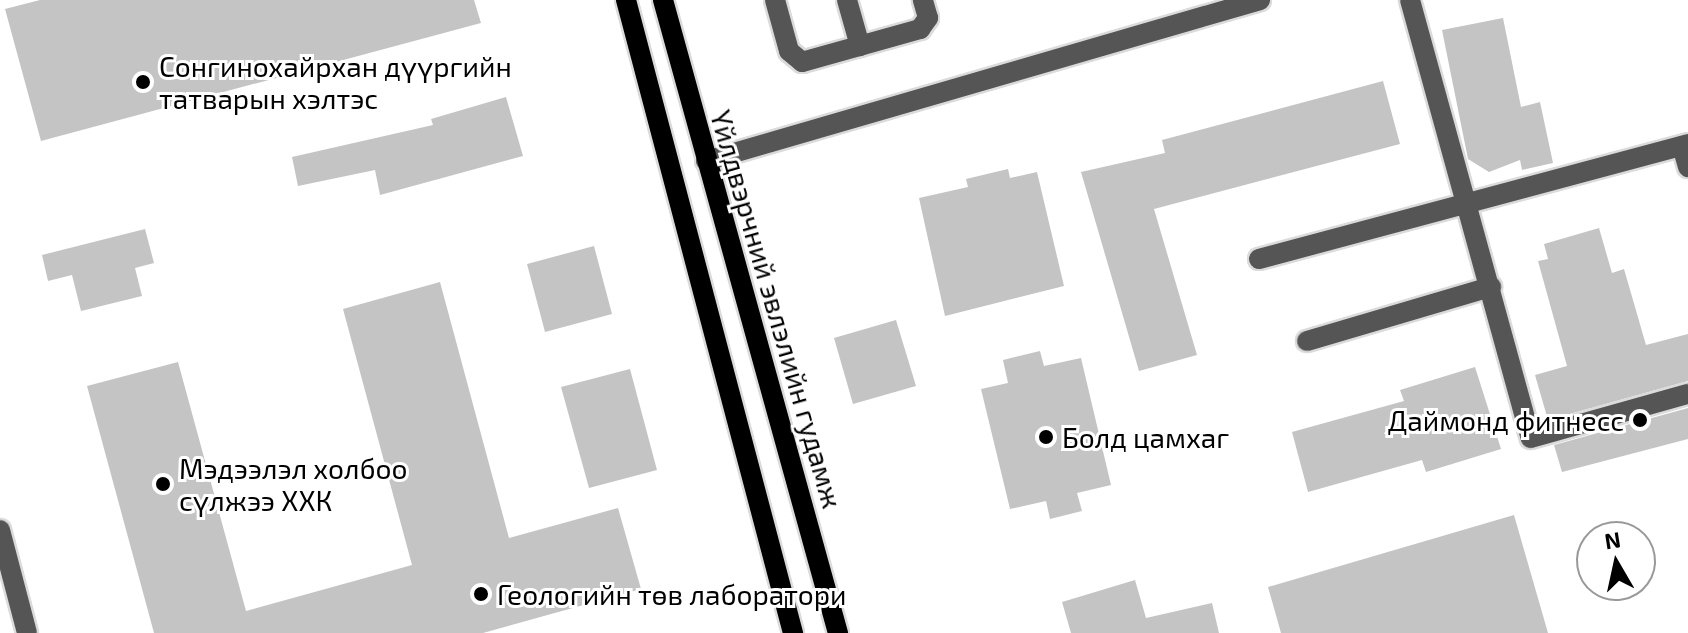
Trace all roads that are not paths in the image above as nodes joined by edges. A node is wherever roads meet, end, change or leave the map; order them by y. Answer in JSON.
{"nodes":[{"id":1,"x":626,"y":0,"type":"edge"},
{"id":2,"x":663,"y":0,"type":"edge"},
{"id":3,"x":775,"y":0,"type":"edge"},
{"id":4,"x":847,"y":0,"type":"edge"},
{"id":5,"x":923,"y":0,"type":"edge"},
{"id":6,"x":1260,"y":0,"type":"edge"},
{"id":7,"x":1410,"y":0,"type":"edge"},
{"id":8,"x":860,"y":46,"type":"junction"},
{"id":9,"x":1685,"y":145,"type":"edge"},
{"id":10,"x":706,"y":161,"type":"junction"},
{"id":11,"x":1688,"y":167,"type":"edge"},
{"id":12,"x":1468,"y":204,"type":"junction"},
{"id":13,"x":1259,"y":259,"type":"dead end"},
{"id":14,"x":1491,"y":287,"type":"junction"},
{"id":15,"x":1307,"y":341,"type":"dead end"},
{"id":16,"x":1688,"y":394,"type":"edge"},
{"id":17,"x":0,"y":530,"type":"edge"},
{"id":18,"x":27,"y":633,"type":"edge"},
{"id":19,"x":793,"y":633,"type":"edge"},
{"id":20,"x":838,"y":633,"type":"edge"}],
"edges":[{"from":1,"to":19,"type":"main road"},
{"from":2,"to":10,"type":"main road","name":"Үйлдвэрчний эвлэлийн гудамж"},
{"from":3,"to":8,"type":"street"},
{"from":4,"to":8,"type":"street"},
{"from":5,"to":8,"type":"street"},
{"from":6,"to":10,"type":"street"},
{"from":7,"to":12,"type":"street"},
{"from":9,"to":11,"type":"street"},
{"from":9,"to":12,"type":"street"},
{"from":10,"to":20,"type":"main road","name":"Үйлдвэрчний эвлэлийн гудамж"},
{"from":12,"to":13,"type":"street"},
{"from":12,"to":14,"type":"street"},
{"from":14,"to":15,"type":"street"},
{"from":14,"to":16,"type":"street"},
{"from":17,"to":18,"type":"street"}]}
